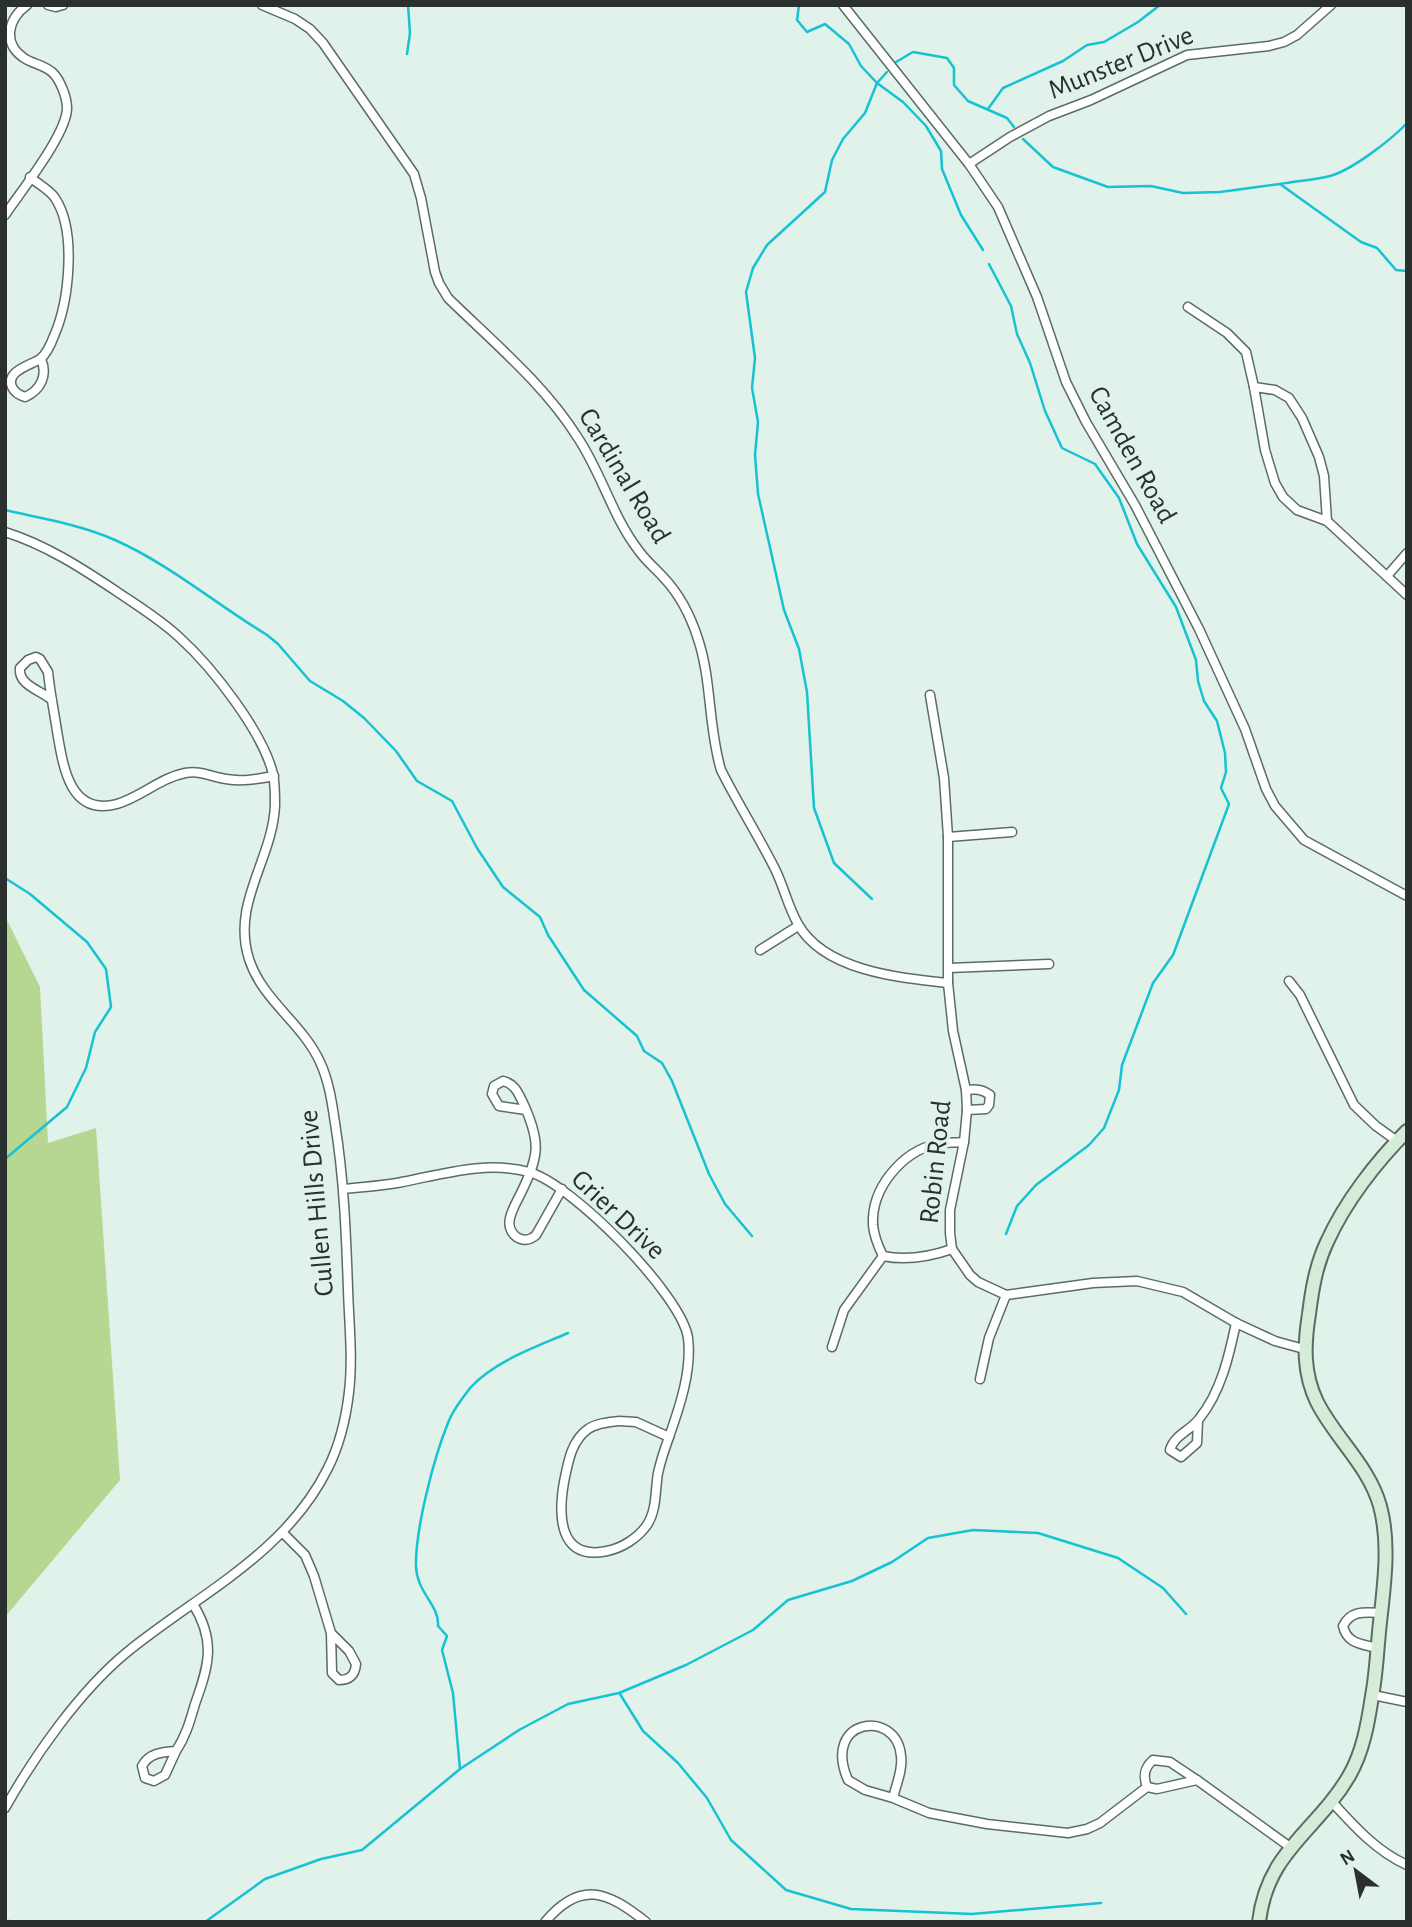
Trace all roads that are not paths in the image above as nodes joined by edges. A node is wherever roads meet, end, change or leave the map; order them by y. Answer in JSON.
{"nodes":[{"id":1,"x":27,"y":5,"type":"edge"},
{"id":2,"x":48,"y":5,"type":"edge"},
{"id":3,"x":63,"y":5,"type":"edge"},
{"id":4,"x":262,"y":5,"type":"edge"},
{"id":5,"x":843,"y":5,"type":"edge"},
{"id":6,"x":1331,"y":5,"type":"edge"},
{"id":7,"x":969,"y":164,"type":"junction"},
{"id":8,"x":30,"y":177,"type":"junction"},
{"id":9,"x":5,"y":215,"type":"edge"},
{"id":10,"x":1188,"y":307,"type":"dead end"},
{"id":11,"x":41,"y":359,"type":"junction"},
{"id":12,"x":1254,"y":387,"type":"junction"},
{"id":13,"x":1326,"y":522,"type":"junction"},
{"id":14,"x":5,"y":532,"type":"edge"},
{"id":15,"x":1407,"y":553,"type":"edge"},
{"id":16,"x":1387,"y":576,"type":"junction"},
{"id":17,"x":1407,"y":595,"type":"edge"},
{"id":18,"x":930,"y":695,"type":"dead end"},
{"id":19,"x":52,"y":700,"type":"junction"},
{"id":20,"x":274,"y":776,"type":"junction"},
{"id":21,"x":1012,"y":832,"type":"dead end"},
{"id":22,"x":948,"y":837,"type":"junction"},
{"id":23,"x":1407,"y":896,"type":"edge"},
{"id":24,"x":798,"y":926,"type":"junction"},
{"id":25,"x":760,"y":950,"type":"dead end"},
{"id":26,"x":1049,"y":964,"type":"dead end"},
{"id":27,"x":949,"y":968,"type":"junction"},
{"id":28,"x":1289,"y":981,"type":"dead end"},
{"id":29,"x":948,"y":983,"type":"junction"},
{"id":30,"x":966,"y":1090,"type":"junction"},
{"id":31,"x":526,"y":1110,"type":"junction"},
{"id":32,"x":967,"y":1110,"type":"junction"},
{"id":33,"x":1407,"y":1131,"type":"edge"},
{"id":34,"x":1397,"y":1141,"type":"junction"},
{"id":35,"x":964,"y":1142,"type":"junction"},
{"id":36,"x":531,"y":1172,"type":"junction"},
{"id":37,"x":344,"y":1189,"type":"junction"},
{"id":38,"x":562,"y":1189,"type":"junction"},
{"id":39,"x":952,"y":1249,"type":"junction"},
{"id":40,"x":883,"y":1256,"type":"junction"},
{"id":41,"x":1006,"y":1295,"type":"junction"},
{"id":42,"x":1236,"y":1323,"type":"junction"},
{"id":43,"x":832,"y":1348,"type":"dead end"},
{"id":44,"x":1304,"y":1349,"type":"junction"},
{"id":45,"x":980,"y":1379,"type":"dead end"},
{"id":46,"x":1198,"y":1421,"type":"dead end"},
{"id":47,"x":669,"y":1437,"type":"junction"},
{"id":48,"x":283,"y":1533,"type":"junction"},
{"id":49,"x":193,"y":1604,"type":"junction"},
{"id":50,"x":1381,"y":1613,"type":"junction"},
{"id":51,"x":331,"y":1633,"type":"junction"},
{"id":52,"x":1377,"y":1648,"type":"junction"},
{"id":53,"x":1373,"y":1695,"type":"junction"},
{"id":54,"x":1407,"y":1702,"type":"edge"},
{"id":55,"x":177,"y":1751,"type":"junction"},
{"id":56,"x":1197,"y":1780,"type":"junction"},
{"id":57,"x":1147,"y":1787,"type":"junction"},
{"id":58,"x":892,"y":1798,"type":"junction"},
{"id":59,"x":1332,"y":1802,"type":"junction"},
{"id":60,"x":5,"y":1808,"type":"edge"},
{"id":61,"x":1290,"y":1847,"type":"junction"},
{"id":62,"x":1407,"y":1865,"type":"edge"},
{"id":63,"x":545,"y":1922,"type":"edge"},
{"id":64,"x":646,"y":1922,"type":"edge"},
{"id":65,"x":1259,"y":1922,"type":"edge"}],
"edges":[{"from":1,"to":8,"type":"street"},
{"from":2,"to":3,"type":"street"},
{"from":4,"to":24,"type":"street","name":"Cardinal Road"},
{"from":5,"to":7,"type":"street","name":"Camden Road"},
{"from":6,"to":7,"type":"street","name":"Munster Drive"},
{"from":7,"to":23,"type":"street","name":"Camden Road"},
{"from":8,"to":9,"type":"street"},
{"from":8,"to":11,"type":"street"},
{"from":10,"to":12,"type":"street"},
{"from":11,"to":11,"type":"street"},
{"from":12,"to":13,"type":"street"},
{"from":12,"to":13,"type":"street"},
{"from":13,"to":16,"type":"street"},
{"from":14,"to":20,"type":"street","name":"Cullen Hills Drive"},
{"from":15,"to":16,"type":"street"},
{"from":16,"to":17,"type":"street"},
{"from":18,"to":22,"type":"street","name":"Robin Road"},
{"from":19,"to":19,"type":"street"},
{"from":19,"to":20,"type":"street"},
{"from":20,"to":37,"type":"street","name":"Cullen Hills Drive"},
{"from":21,"to":22,"type":"street"},
{"from":22,"to":27,"type":"street","name":"Robin Road"},
{"from":24,"to":25,"type":"street"},
{"from":24,"to":29,"type":"street","name":"Cardinal Road"},
{"from":26,"to":27,"type":"street"},
{"from":27,"to":29,"type":"street","name":"Robin Road"},
{"from":28,"to":34,"type":"street"},
{"from":29,"to":30,"type":"street","name":"Robin Road"},
{"from":30,"to":32,"type":"street","name":"Robin Road"},
{"from":30,"to":32,"type":"street"},
{"from":31,"to":31,"type":"street"},
{"from":31,"to":36,"type":"street"},
{"from":32,"to":35,"type":"street","name":"Robin Road"},
{"from":33,"to":34,"type":"main road"},
{"from":34,"to":44,"type":"main road"},
{"from":35,"to":39,"type":"street","name":"Robin Road"},
{"from":35,"to":40,"type":"street"},
{"from":36,"to":37,"type":"street","name":"Grier Drive"},
{"from":36,"to":38,"type":"street","name":"Grier Drive"},
{"from":36,"to":38,"type":"street"},
{"from":37,"to":48,"type":"street","name":"Cullen Hills Drive"},
{"from":38,"to":47,"type":"street","name":"Grier Drive"},
{"from":39,"to":40,"type":"street"},
{"from":39,"to":41,"type":"street","name":"Robin Road"},
{"from":40,"to":43,"type":"street"},
{"from":41,"to":42,"type":"street"},
{"from":41,"to":45,"type":"street"},
{"from":42,"to":44,"type":"street"},
{"from":42,"to":46,"type":"street"},
{"from":44,"to":50,"type":"main road"},
{"from":47,"to":47,"type":"street","name":"Grier Drive"},
{"from":48,"to":49,"type":"street","name":"Cullen Hills Drive"},
{"from":48,"to":51,"type":"street"},
{"from":49,"to":55,"type":"street"},
{"from":49,"to":60,"type":"street","name":"Cullen Hills Drive"},
{"from":50,"to":52,"type":"main road"},
{"from":50,"to":52,"type":"street"},
{"from":51,"to":51,"type":"street"},
{"from":52,"to":53,"type":"main road"},
{"from":53,"to":54,"type":"street"},
{"from":53,"to":59,"type":"main road"},
{"from":55,"to":55,"type":"street"},
{"from":56,"to":57,"type":"street"},
{"from":56,"to":57,"type":"street"},
{"from":56,"to":61,"type":"street"},
{"from":57,"to":58,"type":"street"},
{"from":58,"to":58,"type":"street"},
{"from":59,"to":61,"type":"main road"},
{"from":59,"to":62,"type":"street"},
{"from":61,"to":65,"type":"main road"},
{"from":63,"to":64,"type":"street"}]}
